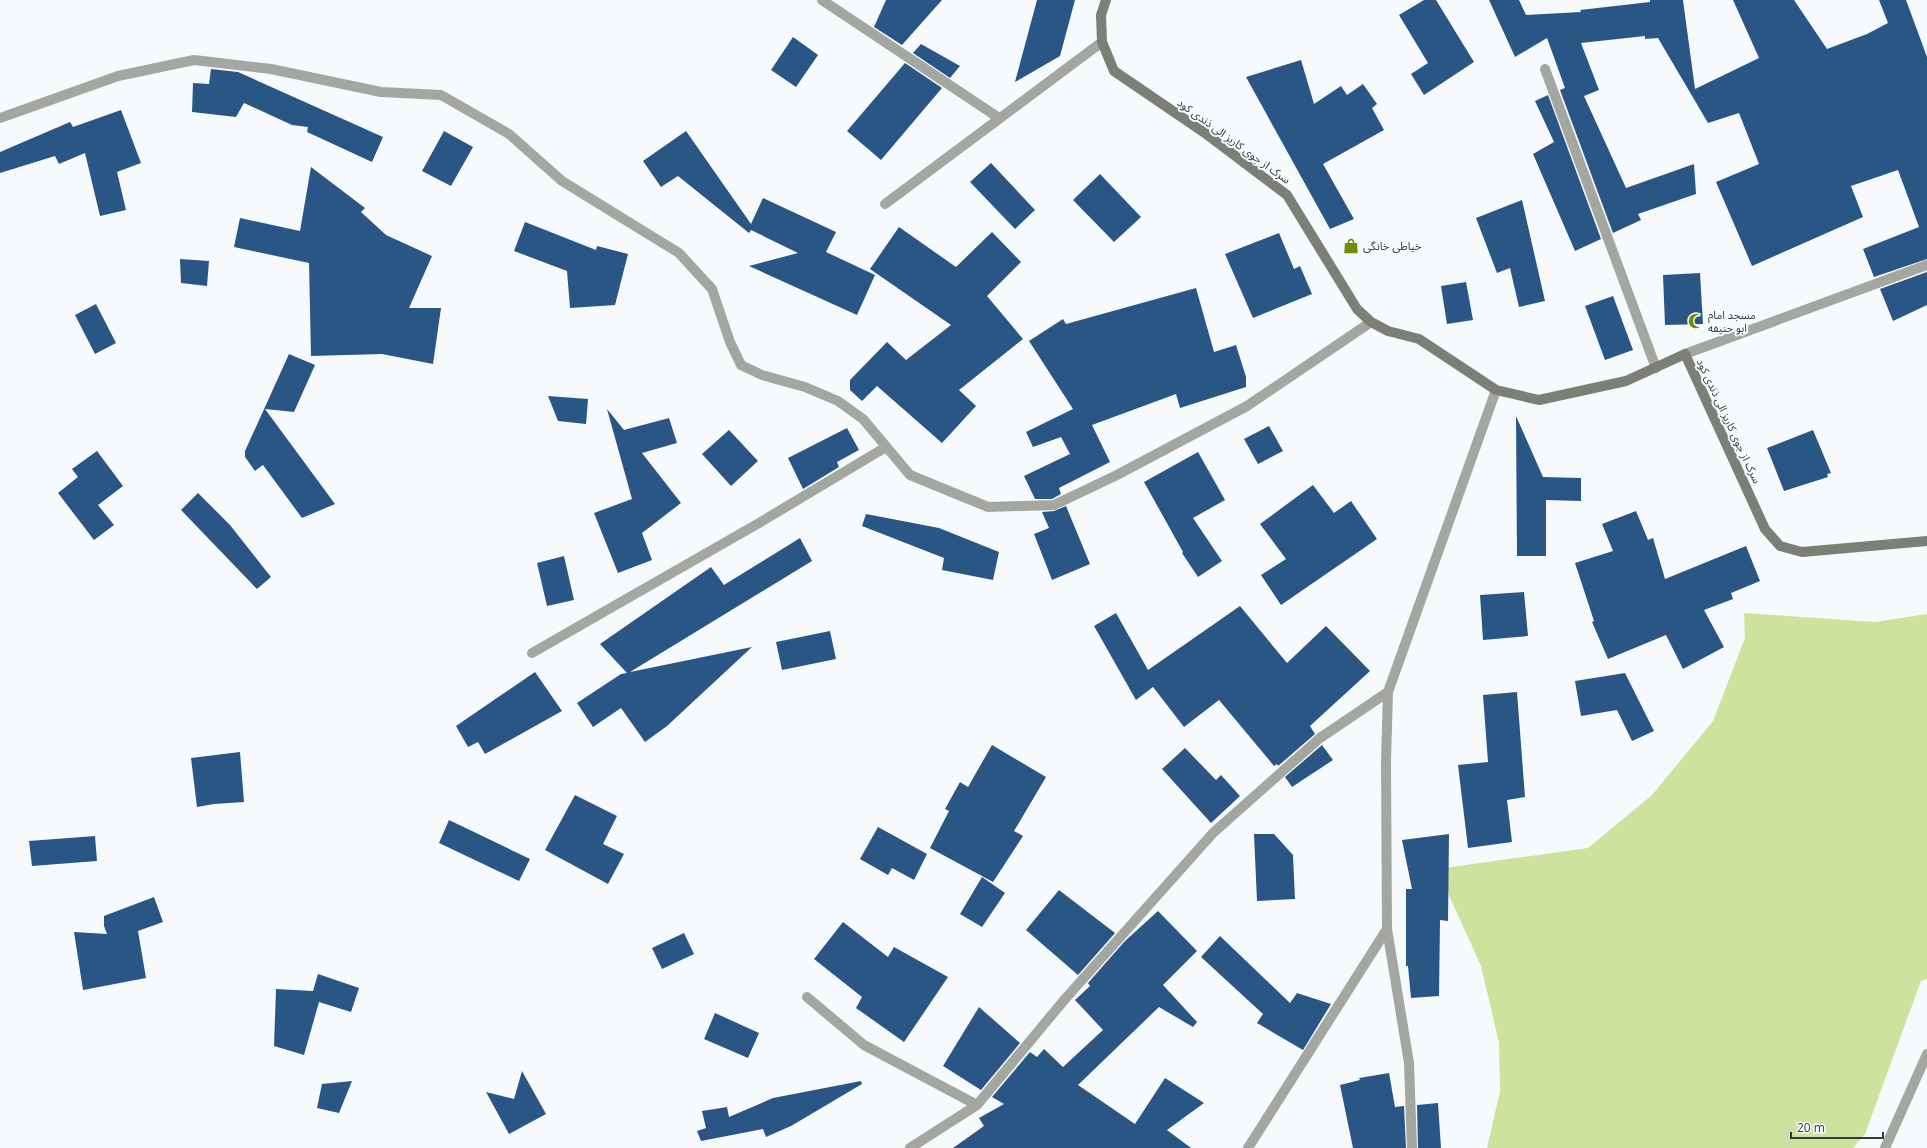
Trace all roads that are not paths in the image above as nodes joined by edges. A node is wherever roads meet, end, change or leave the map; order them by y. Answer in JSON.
{"nodes":[{"id":1,"x":822,"y":0,"type":"edge"},
{"id":2,"x":1106,"y":0,"type":"edge"},
{"id":3,"x":1102,"y":42,"type":"junction"},
{"id":4,"x":1545,"y":69,"type":"dead end"},
{"id":5,"x":0,"y":118,"type":"edge"},
{"id":6,"x":999,"y":118,"type":"junction"},
{"id":7,"x":885,"y":204,"type":"dead end"},
{"id":8,"x":1927,"y":265,"type":"edge"},
{"id":9,"x":1371,"y":322,"type":"junction"},
{"id":10,"x":1685,"y":354,"type":"junction"},
{"id":11,"x":1656,"y":368,"type":"junction"},
{"id":12,"x":1496,"y":390,"type":"junction"},
{"id":13,"x":886,"y":446,"type":"junction"},
{"id":14,"x":1927,"y":541,"type":"edge"},
{"id":15,"x":532,"y":653,"type":"dead end"},
{"id":16,"x":1388,"y":692,"type":"junction"},
{"id":17,"x":1386,"y":929,"type":"junction"},
{"id":18,"x":807,"y":997,"type":"dead end"},
{"id":19,"x":1927,"y":1054,"type":"edge"},
{"id":20,"x":977,"y":1104,"type":"junction"},
{"id":21,"x":910,"y":1148,"type":"edge"},
{"id":22,"x":1248,"y":1148,"type":"edge"},
{"id":23,"x":1412,"y":1148,"type":"edge"},
{"id":24,"x":1885,"y":1148,"type":"edge"}],
"edges":[{"from":1,"to":6,"type":"street"},
{"from":2,"to":3,"type":"street","name":"سرک از جوی کاریز الی ذندی کود"},
{"from":3,"to":6,"type":"street"},
{"from":3,"to":9,"type":"street","name":"سرک از جوی کاریز الی ذندی کود"},
{"from":4,"to":11,"type":"street"},
{"from":5,"to":13,"type":"street"},
{"from":6,"to":7,"type":"street"},
{"from":8,"to":10,"type":"street"},
{"from":9,"to":12,"type":"street","name":"سرک از جوی کاریز الی ذندی کود"},
{"from":9,"to":13,"type":"street"},
{"from":10,"to":11,"type":"street","name":"سرک از جوی کاریز الی ذندی کود"},
{"from":10,"to":14,"type":"street","name":"سرک از جوی کاریز الی ذندی کود"},
{"from":11,"to":12,"type":"street","name":"سرک از جوی کاریز الی ذندی کود"},
{"from":12,"to":16,"type":"street"},
{"from":13,"to":15,"type":"street"},
{"from":16,"to":17,"type":"street"},
{"from":16,"to":20,"type":"street"},
{"from":17,"to":22,"type":"street"},
{"from":17,"to":23,"type":"street"},
{"from":18,"to":20,"type":"street"},
{"from":19,"to":24,"type":"street"},
{"from":20,"to":21,"type":"street"}]}
